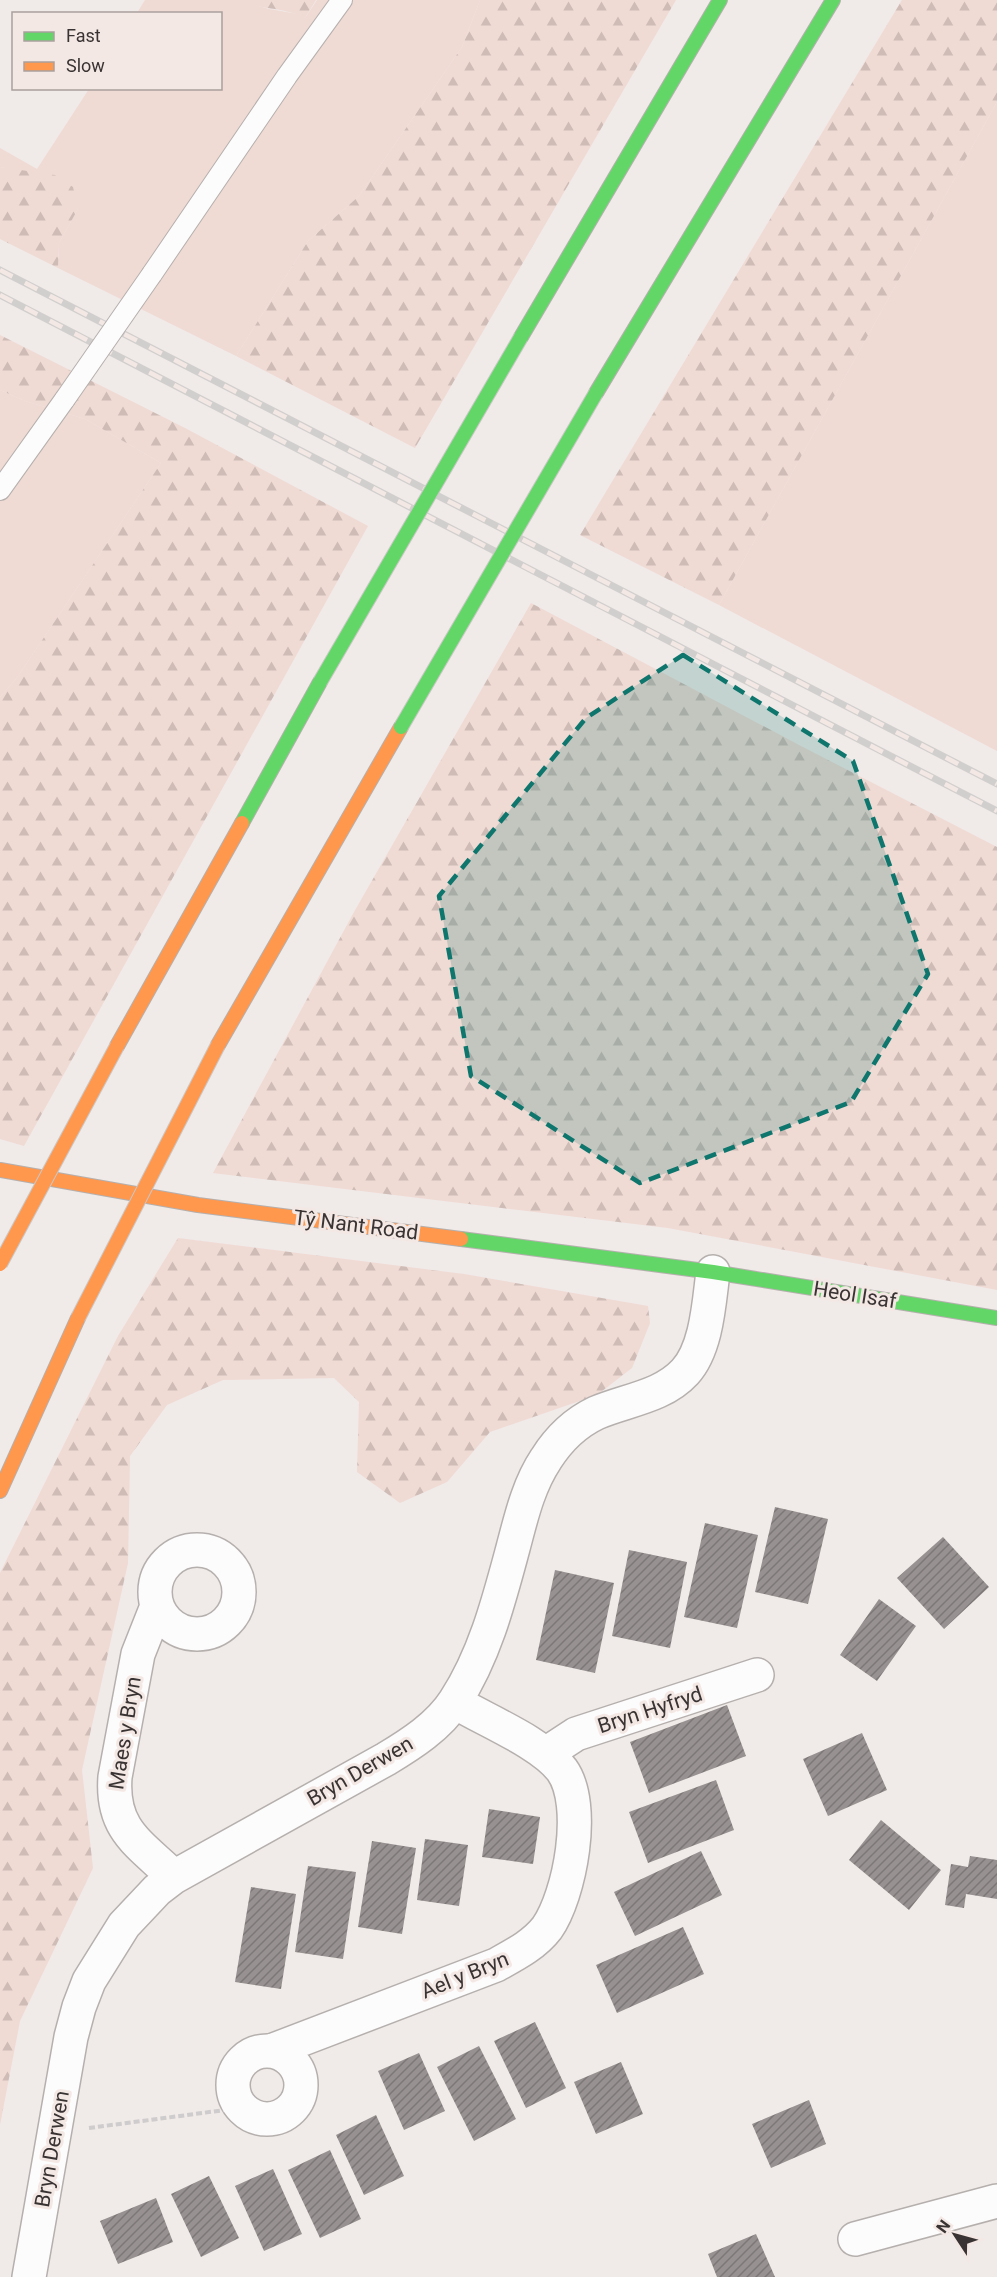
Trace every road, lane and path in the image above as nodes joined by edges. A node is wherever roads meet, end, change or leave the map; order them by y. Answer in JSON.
{"nodes":[{"id":1,"x":342,"y":0,"type":"edge"},
{"id":2,"x":720,"y":0,"type":"edge"},
{"id":3,"x":833,"y":0,"type":"edge"},
{"id":4,"x":0,"y":490,"type":"edge"},
{"id":5,"x":0,"y":1170,"type":"edge"},
{"id":6,"x":0,"y":1264,"type":"edge"},
{"id":7,"x":714,"y":1272,"type":"junction"},
{"id":8,"x":997,"y":1318,"type":"edge"},
{"id":9,"x":0,"y":1491,"type":"edge"},
{"id":10,"x":156,"y":1606,"type":"dead end"},
{"id":11,"x":757,"y":1676,"type":"dead end"},
{"id":12,"x":455,"y":1702,"type":"junction"},
{"id":13,"x":547,"y":1753,"type":"junction"},
{"id":14,"x":174,"y":1877,"type":"junction"},
{"id":15,"x":271,"y":2051,"type":"junction"},
{"id":16,"x":240,"y":2108,"type":"junction"},
{"id":17,"x":54,"y":2133,"type":"junction"},
{"id":18,"x":997,"y":2201,"type":"edge"},
{"id":19,"x":855,"y":2239,"type":"dead end"},
{"id":20,"x":29,"y":2277,"type":"edge"}],
"edges":[{"from":1,"to":4,"type":"lane","bridge":true},
{"from":2,"to":6,"type":"main road","bridge":true},
{"from":3,"to":9,"type":"main road","bridge":true},
{"from":5,"to":7,"type":"main road","name":"Tŷ Nant Road"},
{"from":7,"to":8,"type":"main road","name":"Heol Isaf"},
{"from":7,"to":12,"type":"street","name":"Bryn Derwen"},
{"from":10,"to":14,"type":"street","name":"Maes y Bryn"},
{"from":11,"to":13,"type":"street","name":"Bryn Hyfryd"},
{"from":12,"to":13,"type":"street","name":"Ael y Bryn"},
{"from":12,"to":14,"type":"street","name":"Bryn Derwen"},
{"from":13,"to":15,"type":"street","name":"Ael y Bryn"},
{"from":14,"to":17,"type":"street","name":"Bryn Derwen"},
{"from":15,"to":16,"type":"street","name":"Ael y Bryn"},
{"from":15,"to":16,"type":"street"},
{"from":16,"to":17,"type":"path"},
{"from":17,"to":20,"type":"street","name":"Bryn Derwen"},
{"from":18,"to":19,"type":"street"}]}
